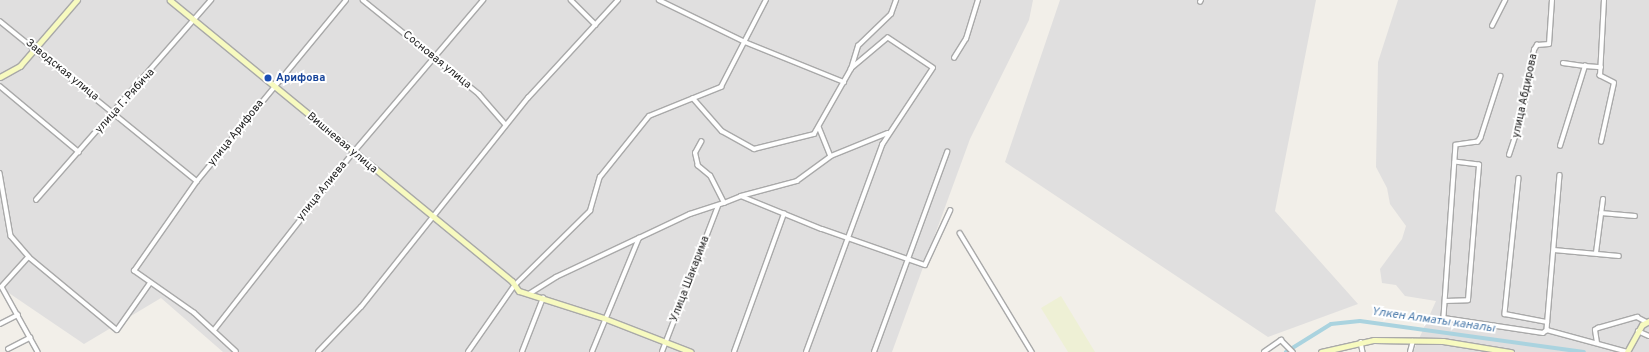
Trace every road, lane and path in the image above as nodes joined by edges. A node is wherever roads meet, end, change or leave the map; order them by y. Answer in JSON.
{"nodes":[{"id":1,"x":77,"y":0,"type":"edge"},
{"id":2,"x":170,"y":0,"type":"edge"},
{"id":3,"x":211,"y":0,"type":"edge"},
{"id":4,"x":346,"y":0,"type":"edge"},
{"id":5,"x":363,"y":0,"type":"edge"},
{"id":6,"x":570,"y":0,"type":"edge"},
{"id":7,"x":618,"y":0,"type":"edge"},
{"id":8,"x":659,"y":0,"type":"edge"},
{"id":9,"x":766,"y":0,"type":"edge"},
{"id":10,"x":896,"y":0,"type":"edge"},
{"id":11,"x":978,"y":0,"type":"edge"},
{"id":12,"x":1505,"y":0,"type":"edge"},
{"id":13,"x":1552,"y":0,"type":"edge"},
{"id":14,"x":1604,"y":0,"type":"edge"},
{"id":15,"x":483,"y":1,"type":"edge"},
{"id":16,"x":194,"y":20,"type":"junction"},
{"id":17,"x":0,"y":21,"type":"edge"},
{"id":18,"x":596,"y":25,"type":"junction"},
{"id":19,"x":1492,"y":26,"type":"dead end"},
{"id":20,"x":744,"y":42,"type":"junction"},
{"id":21,"x":37,"y":49,"type":"junction"},
{"id":22,"x":433,"y":57,"type":"junction"},
{"id":23,"x":954,"y":58,"type":"dead end"},
{"id":24,"x":1563,"y":63,"type":"dead end"},
{"id":25,"x":1585,"y":66,"type":"junction"},
{"id":26,"x":1601,"y":67,"type":"junction"},
{"id":27,"x":851,"y":69,"type":"junction"},
{"id":28,"x":1501,"y":76,"type":"dead end"},
{"id":29,"x":0,"y":77,"type":"edge"},
{"id":30,"x":844,"y":82,"type":"junction"},
{"id":31,"x":0,"y":86,"type":"edge"},
{"id":32,"x":274,"y":86,"type":"junction"},
{"id":33,"x":693,"y":98,"type":"junction"},
{"id":34,"x":115,"y":113,"type":"junction"},
{"id":35,"x":506,"y":125,"type":"junction"},
{"id":36,"x":819,"y":127,"type":"junction"},
{"id":37,"x":889,"y":133,"type":"junction"},
{"id":38,"x":700,"y":142,"type":"dead end"},
{"id":39,"x":1601,"y":142,"type":"dead end"},
{"id":40,"x":1560,"y":146,"type":"dead end"},
{"id":41,"x":79,"y":152,"type":"junction"},
{"id":42,"x":947,"y":152,"type":"dead end"},
{"id":43,"x":353,"y":153,"type":"junction"},
{"id":44,"x":1509,"y":155,"type":"dead end"},
{"id":45,"x":831,"y":156,"type":"junction"},
{"id":46,"x":1455,"y":162,"type":"junction"},
{"id":47,"x":0,"y":173,"type":"edge"},
{"id":48,"x":1560,"y":176,"type":"dead end"},
{"id":49,"x":1519,"y":178,"type":"dead end"},
{"id":50,"x":197,"y":181,"type":"junction"},
{"id":51,"x":741,"y":196,"type":"junction"},
{"id":52,"x":1603,"y":199,"type":"dead end"},
{"id":53,"x":36,"y":200,"type":"dead end"},
{"id":54,"x":724,"y":203,"type":"junction"},
{"id":55,"x":718,"y":206,"type":"junction"},
{"id":56,"x":950,"y":211,"type":"dead end"},
{"id":57,"x":1601,"y":212,"type":"junction"},
{"id":58,"x":784,"y":214,"type":"junction"},
{"id":59,"x":1635,"y":216,"type":"dead end"},
{"id":60,"x":432,"y":217,"type":"junction"},
{"id":61,"x":960,"y":232,"type":"dead end"},
{"id":62,"x":847,"y":236,"type":"junction"},
{"id":63,"x":639,"y":238,"type":"junction"},
{"id":64,"x":1554,"y":250,"type":"junction"},
{"id":65,"x":1596,"y":252,"type":"junction"},
{"id":66,"x":1619,"y":256,"type":"dead end"},
{"id":67,"x":29,"y":257,"type":"junction"},
{"id":68,"x":909,"y":258,"type":"junction"},
{"id":69,"x":150,"y":283,"type":"junction"},
{"id":70,"x":514,"y":286,"type":"junction"},
{"id":71,"x":1,"y":287,"type":"edge"},
{"id":72,"x":529,"y":294,"type":"junction"},
{"id":73,"x":543,"y":297,"type":"junction"},
{"id":74,"x":1445,"y":301,"type":"junction"},
{"id":75,"x":18,"y":315,"type":"junction"},
{"id":76,"x":604,"y":318,"type":"junction"},
{"id":77,"x":1648,"y":321,"type":"edge"},
{"id":78,"x":1547,"y":322,"type":"junction"},
{"id":79,"x":0,"y":324,"type":"edge"},
{"id":80,"x":214,"y":330,"type":"junction"},
{"id":81,"x":1547,"y":330,"type":"junction"},
{"id":82,"x":1638,"y":331,"type":"junction"},
{"id":83,"x":1649,"y":336,"type":"edge"},
{"id":84,"x":30,"y":338,"type":"junction"},
{"id":85,"x":1413,"y":340,"type":"junction"},
{"id":86,"x":665,"y":342,"type":"junction"},
{"id":87,"x":1361,"y":342,"type":"junction"},
{"id":88,"x":1596,"y":343,"type":"junction"},
{"id":89,"x":8,"y":350,"type":"dead end"},
{"id":90,"x":38,"y":352,"type":"edge"},
{"id":91,"x":236,"y":352,"type":"edge"},
{"id":92,"x":318,"y":352,"type":"edge"},
{"id":93,"x":468,"y":352,"type":"edge"},
{"id":94,"x":522,"y":352,"type":"edge"},
{"id":95,"x":592,"y":352,"type":"edge"},
{"id":96,"x":662,"y":352,"type":"edge"},
{"id":97,"x":691,"y":352,"type":"edge"},
{"id":98,"x":734,"y":352,"type":"edge"},
{"id":99,"x":806,"y":352,"type":"edge"},
{"id":100,"x":874,"y":352,"type":"edge"},
{"id":101,"x":1032,"y":352,"type":"edge"},
{"id":102,"x":1264,"y":352,"type":"edge"},
{"id":103,"x":1293,"y":352,"type":"edge"},
{"id":104,"x":1321,"y":352,"type":"edge"},
{"id":105,"x":1363,"y":352,"type":"edge"},
{"id":106,"x":1410,"y":352,"type":"edge"},
{"id":107,"x":1511,"y":352,"type":"edge"},
{"id":108,"x":1627,"y":352,"type":"edge"}],
"edges":[{"from":1,"to":21,"type":"street"},
{"from":2,"to":16,"type":"street","name":"Вишневая улица"},
{"from":3,"to":16,"type":"street","name":"улица Г. Рябича"},
{"from":4,"to":32,"type":"street","name":"улица Арифова"},
{"from":5,"to":22,"type":"street","name":"Сосновая улица"},
{"from":6,"to":18,"type":"street"},
{"from":7,"to":18,"type":"street"},
{"from":8,"to":20,"type":"street"},
{"from":9,"to":20,"type":"street"},
{"from":10,"to":27,"type":"street"},
{"from":11,"to":23,"type":"street"},
{"from":12,"to":19,"type":"street"},
{"from":13,"to":44,"type":"street","name":"улица Абдирова"},
{"from":14,"to":26,"type":"street"},
{"from":15,"to":22,"type":"street","name":"улица Алиева"},
{"from":16,"to":32,"type":"street","name":"Вишневая улица"},
{"from":16,"to":34,"type":"street","name":"улица Г. Рябича"},
{"from":17,"to":21,"type":"street","name":"Заводская улица"},
{"from":18,"to":35,"type":"street"},
{"from":20,"to":30,"type":"street"},
{"from":20,"to":33,"type":"street"},
{"from":21,"to":29,"type":"street"},
{"from":21,"to":34,"type":"street","name":"Заводская улица"},
{"from":22,"to":35,"type":"street","name":"Сосновая улица"},
{"from":22,"to":43,"type":"street","name":"улица Алиева"},
{"from":24,"to":25,"type":"street"},
{"from":25,"to":26,"type":"street"},
{"from":25,"to":40,"type":"street"},
{"from":26,"to":39,"type":"street"},
{"from":27,"to":30,"type":"street"},
{"from":27,"to":37,"type":"street"},
{"from":28,"to":46,"type":"street"},
{"from":30,"to":36,"type":"street"},
{"from":31,"to":41,"type":"street"},
{"from":32,"to":43,"type":"street","name":"Вишневая улица"},
{"from":32,"to":50,"type":"street","name":"улица Арифова"},
{"from":33,"to":36,"type":"street"},
{"from":33,"to":70,"type":"street"},
{"from":34,"to":41,"type":"street","name":"улица Г. Рябича"},
{"from":34,"to":50,"type":"street","name":"Заводская улица"},
{"from":35,"to":60,"type":"street"},
{"from":36,"to":45,"type":"street"},
{"from":37,"to":45,"type":"street"},
{"from":37,"to":62,"type":"street"},
{"from":38,"to":54,"type":"street"},
{"from":41,"to":53,"type":"street","name":"улица Г. Рябича"},
{"from":42,"to":68,"type":"street"},
{"from":43,"to":60,"type":"street","name":"Вишневая улица"},
{"from":43,"to":80,"type":"street","name":"улица Алиева"},
{"from":45,"to":51,"type":"street"},
{"from":46,"to":74,"type":"street"},
{"from":46,"to":74,"type":"street"},
{"from":47,"to":67,"type":"street"},
{"from":48,"to":64,"type":"street"},
{"from":49,"to":78,"type":"street"},
{"from":50,"to":69,"type":"street","name":"улица Арифова"},
{"from":51,"to":54,"type":"street"},
{"from":51,"to":58,"type":"street"},
{"from":52,"to":57,"type":"street"},
{"from":54,"to":55,"type":"street"},
{"from":55,"to":63,"type":"street"},
{"from":55,"to":86,"type":"street","name":"Улица Шакарима"},
{"from":56,"to":68,"type":"street"},
{"from":57,"to":59,"type":"street"},
{"from":57,"to":65,"type":"street"},
{"from":58,"to":62,"type":"street"},
{"from":58,"to":98,"type":"street"},
{"from":60,"to":70,"type":"street","name":"Вишневая улица"},
{"from":60,"to":92,"type":"street"},
{"from":61,"to":101,"type":"street"},
{"from":62,"to":68,"type":"street"},
{"from":62,"to":99,"type":"street"},
{"from":63,"to":72,"type":"street"},
{"from":63,"to":76,"type":"street"},
{"from":64,"to":65,"type":"street"},
{"from":64,"to":78,"type":"street"},
{"from":65,"to":66,"type":"street"},
{"from":67,"to":69,"type":"street"},
{"from":67,"to":71,"type":"street"},
{"from":68,"to":100,"type":"street"},
{"from":69,"to":80,"type":"street"},
{"from":70,"to":72,"type":"street","name":"Вишневая улица"},
{"from":70,"to":93,"type":"street"},
{"from":71,"to":75,"type":"street"},
{"from":72,"to":73,"type":"street","name":"Вишневая улица"},
{"from":73,"to":76,"type":"street","name":"Вишневая улица"},
{"from":73,"to":94,"type":"street"},
{"from":74,"to":81,"type":"street"},
{"from":75,"to":79,"type":"street"},
{"from":75,"to":84,"type":"street"},
{"from":76,"to":86,"type":"street","name":"Вишневая улица"},
{"from":76,"to":95,"type":"street"},
{"from":77,"to":82,"type":"street"},
{"from":77,"to":88,"type":"street"},
{"from":78,"to":81,"type":"street"},
{"from":80,"to":91,"type":"street"},
{"from":81,"to":88,"type":"street"},
{"from":82,"to":83,"type":"street"},
{"from":82,"to":108,"type":"street"},
{"from":84,"to":89,"type":"street"},
{"from":84,"to":90,"type":"street"},
{"from":85,"to":87,"type":"street"},
{"from":85,"to":106,"type":"street"},
{"from":85,"to":107,"type":"street"},
{"from":86,"to":96,"type":"street","name":"Улица Шакарима"},
{"from":86,"to":97,"type":"street","name":"Вишневая улица"},
{"from":87,"to":104,"type":"street"},
{"from":87,"to":105,"type":"street"},
{"from":88,"to":108,"type":"street"},
{"from":102,"to":103,"type":"street"}]}
